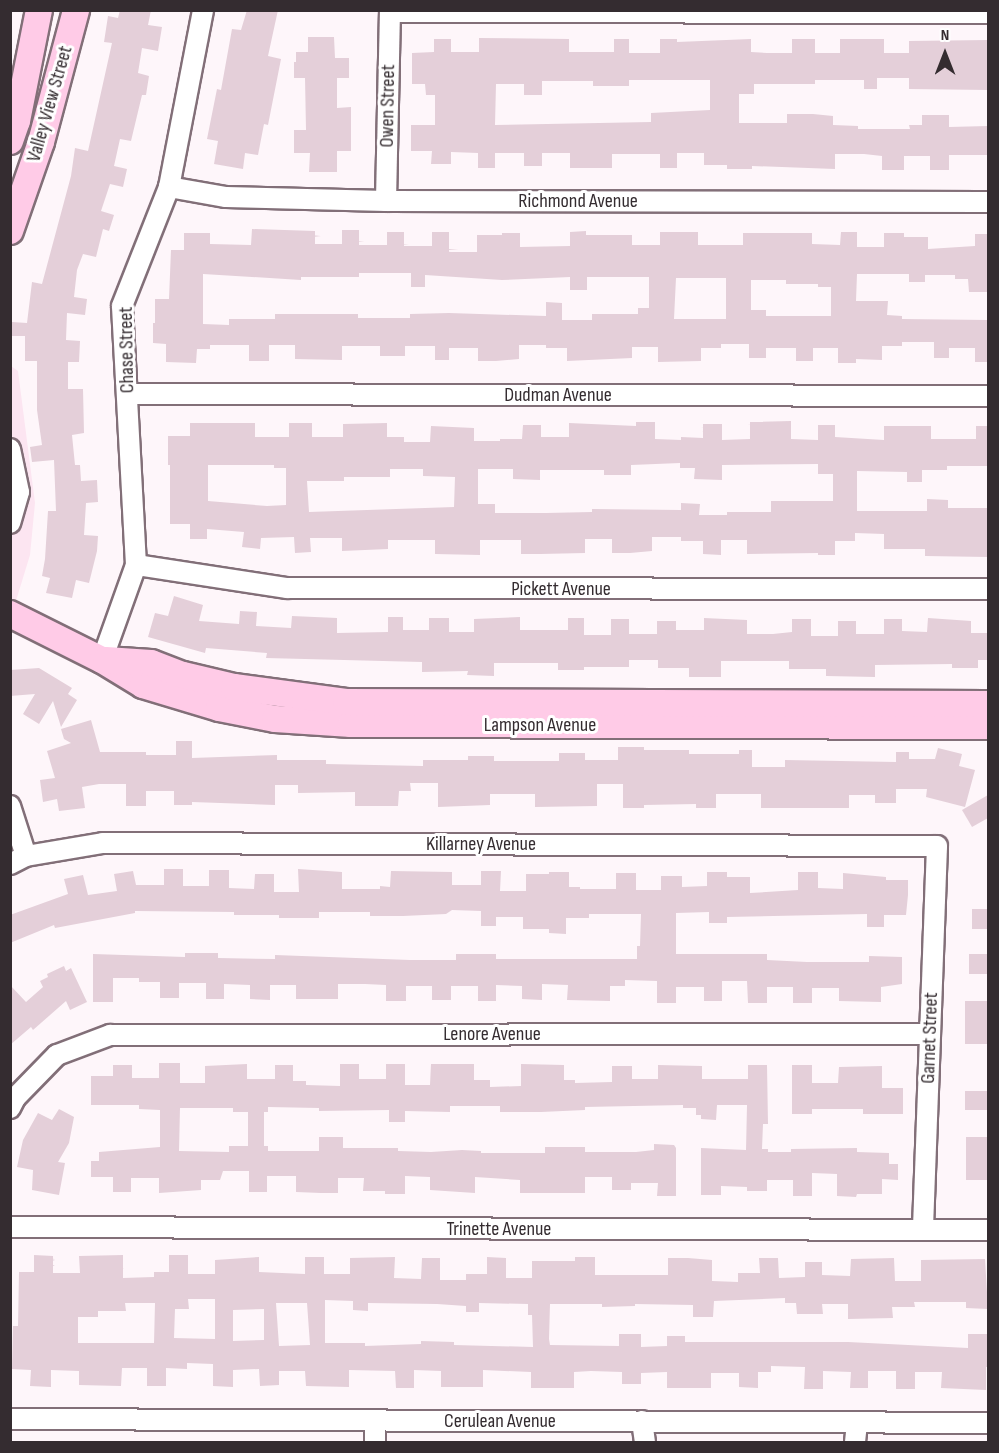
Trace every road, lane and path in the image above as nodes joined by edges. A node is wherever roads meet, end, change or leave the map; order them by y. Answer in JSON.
{"nodes":[{"id":1,"x":39,"y":10,"type":"edge"},
{"id":2,"x":76,"y":10,"type":"edge"},
{"id":3,"x":203,"y":10,"type":"edge"},
{"id":4,"x":390,"y":12,"type":"edge"},
{"id":5,"x":988,"y":13,"type":"edge"},
{"id":6,"x":10,"y":141,"type":"edge"},
{"id":7,"x":169,"y":187,"type":"junction"},
{"id":8,"x":386,"y":201,"type":"junction"},
{"id":9,"x":988,"y":202,"type":"edge"},
{"id":10,"x":10,"y":231,"type":"edge"},
{"id":11,"x":128,"y":394,"type":"junction"},
{"id":12,"x":988,"y":396,"type":"edge"},
{"id":13,"x":10,"y":449,"type":"edge"},
{"id":14,"x":10,"y":523,"type":"edge"},
{"id":15,"x":135,"y":565,"type":"junction"},
{"id":16,"x":988,"y":589,"type":"edge"},
{"id":17,"x":10,"y":614,"type":"edge"},
{"id":18,"x":102,"y":660,"type":"junction"},
{"id":19,"x":988,"y":704,"type":"edge"},
{"id":20,"x":988,"y":726,"type":"edge"},
{"id":21,"x":10,"y":806,"type":"edge"},
{"id":22,"x":938,"y":846,"type":"joint"},
{"id":23,"x":18,"y":860,"type":"edge"},
{"id":24,"x":930,"y":1034,"type":"junction"},
{"id":25,"x":10,"y":1108,"type":"edge"},
{"id":26,"x":10,"y":1227,"type":"edge"},
{"id":27,"x":923,"y":1230,"type":"junction"},
{"id":28,"x":988,"y":1230,"type":"edge"},
{"id":29,"x":10,"y":1419,"type":"edge"},
{"id":30,"x":375,"y":1420,"type":"junction"},
{"id":31,"x":642,"y":1421,"type":"junction"},
{"id":32,"x":857,"y":1422,"type":"junction"},
{"id":33,"x":988,"y":1423,"type":"edge"},
{"id":34,"x":375,"y":1443,"type":"edge"},
{"id":35,"x":645,"y":1443,"type":"edge"},
{"id":36,"x":855,"y":1443,"type":"edge"}],
"edges":[{"from":1,"to":6,"type":"main road","name":"Valley View Street"},
{"from":2,"to":10,"type":"main road","name":"Valley View Street"},
{"from":3,"to":7,"type":"street","name":"Chase Street"},
{"from":4,"to":5,"type":"street"},
{"from":4,"to":8,"type":"street","name":"Owen Street"},
{"from":7,"to":8,"type":"street","name":"Richmond Avenue"},
{"from":7,"to":11,"type":"street","name":"Chase Street"},
{"from":8,"to":9,"type":"street","name":"Richmond Avenue"},
{"from":11,"to":12,"type":"street","name":"Dudman Avenue"},
{"from":11,"to":15,"type":"street","name":"Chase Street"},
{"from":13,"to":14,"type":"street"},
{"from":15,"to":16,"type":"street","name":"Pickett Avenue"},
{"from":15,"to":18,"type":"street","name":"Chase Street"},
{"from":17,"to":18,"type":"main road","name":"Lampson Avenue"},
{"from":18,"to":19,"type":"main road","name":"Lampson Avenue"},
{"from":18,"to":20,"type":"main road","name":"Lampson Avenue"},
{"from":21,"to":23,"type":"street"},
{"from":22,"to":23,"type":"street","name":"Killarney Avenue"},
{"from":22,"to":24,"type":"street","name":"Garnet Street"},
{"from":24,"to":25,"type":"street","name":"Lenore Avenue"},
{"from":24,"to":27,"type":"street","name":"Garnet Street"},
{"from":26,"to":27,"type":"street","name":"Trinette Avenue"},
{"from":27,"to":28,"type":"street","name":"Trinette Avenue"},
{"from":29,"to":30,"type":"street","name":"Cerulean Avenue"},
{"from":30,"to":31,"type":"street","name":"Cerulean Avenue"},
{"from":30,"to":34,"type":"street"},
{"from":31,"to":32,"type":"street","name":"Cerulean Avenue"},
{"from":31,"to":35,"type":"street"},
{"from":32,"to":33,"type":"street","name":"Cerulean Avenue"},
{"from":32,"to":36,"type":"street"}]}
